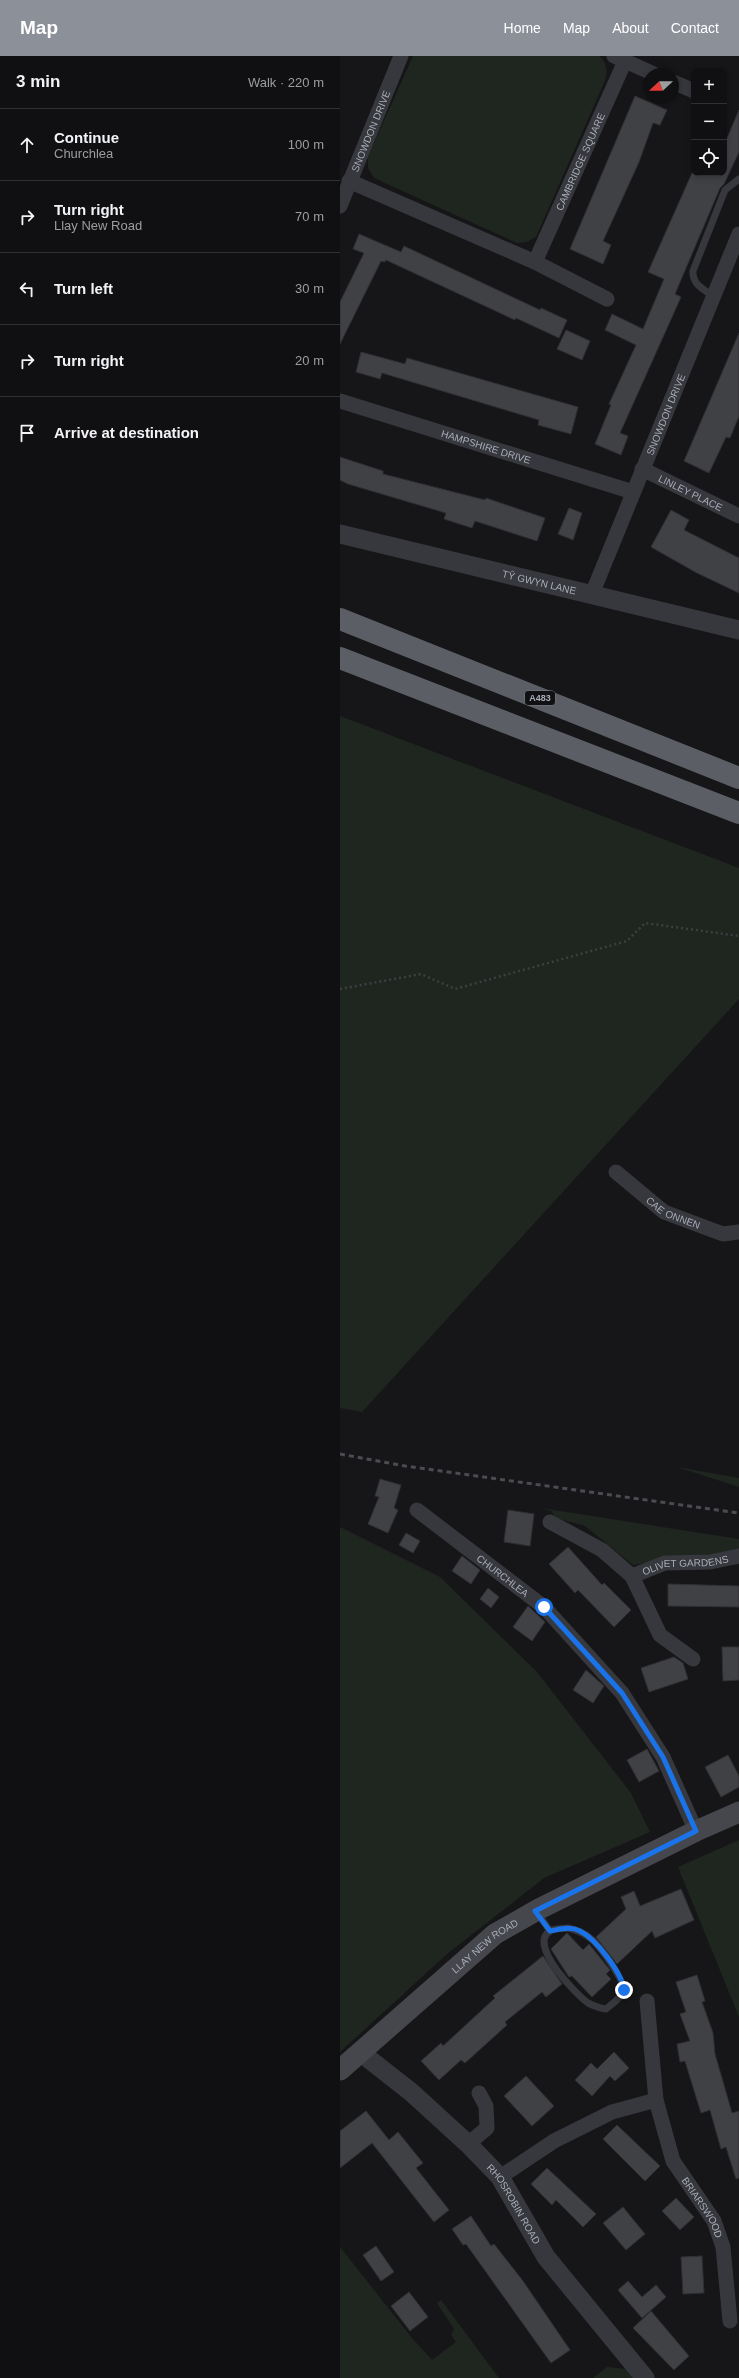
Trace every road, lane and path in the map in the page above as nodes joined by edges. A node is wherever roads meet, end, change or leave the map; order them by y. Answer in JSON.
{"nodes":[{"id":1,"x":400,"y":56,"type":"edge"},
{"id":2,"x":620,"y":59,"type":"edge"},
{"id":3,"x":643,"y":69,"type":"edge"},
{"id":4,"x":679,"y":85,"type":"edge"},
{"id":5,"x":691,"y":90,"type":"edge"},
{"id":6,"x":739,"y":178,"type":"edge"},
{"id":7,"x":349,"y":181,"type":"junction"},
{"id":8,"x":340,"y":206,"type":"edge"},
{"id":9,"x":739,"y":234,"type":"edge"},
{"id":10,"x":535,"y":262,"type":"junction"},
{"id":11,"x":713,"y":296,"type":"junction"},
{"id":12,"x":607,"y":298,"type":"dead end"},
{"id":13,"x":340,"y":402,"type":"edge"},
{"id":14,"x":642,"y":469,"type":"junction"},
{"id":15,"x":633,"y":492,"type":"junction"},
{"id":16,"x":739,"y":516,"type":"edge"},
{"id":17,"x":340,"y":534,"type":"edge"},
{"id":18,"x":592,"y":594,"type":"junction"},
{"id":19,"x":340,"y":619,"type":"edge"},
{"id":20,"x":739,"y":630,"type":"edge"},
{"id":21,"x":340,"y":658,"type":"edge"},
{"id":22,"x":739,"y":778,"type":"edge"},
{"id":23,"x":739,"y":812,"type":"edge"},
{"id":24,"x":739,"y":936,"type":"edge"},
{"id":25,"x":340,"y":989,"type":"edge"},
{"id":26,"x":616,"y":1172,"type":"dead end"},
{"id":27,"x":739,"y":1232,"type":"edge"},
{"id":28,"x":417,"y":1510,"type":"dead end"},
{"id":29,"x":550,"y":1522,"type":"dead end"},
{"id":30,"x":739,"y":1556,"type":"edge"},
{"id":31,"x":632,"y":1576,"type":"junction"},
{"id":32,"x":693,"y":1659,"type":"dead end"},
{"id":33,"x":739,"y":1812,"type":"edge"},
{"id":34,"x":696,"y":1831,"type":"junction"},
{"id":35,"x":535,"y":1911,"type":"junction"},
{"id":36,"x":550,"y":1931,"type":"junction"},
{"id":37,"x":647,"y":2001,"type":"dead end"},
{"id":38,"x":360,"y":2052,"type":"junction"},
{"id":39,"x":340,"y":2070,"type":"edge"},
{"id":40,"x":479,"y":2093,"type":"dead end"},
{"id":41,"x":656,"y":2100,"type":"junction"},
{"id":42,"x":468,"y":2144,"type":"junction"},
{"id":43,"x":500,"y":2177,"type":"junction"},
{"id":44,"x":730,"y":2321,"type":"dead end"},
{"id":45,"x":645,"y":2378,"type":"edge"}],
"edges":[{"from":1,"to":7,"type":"street","name":"SNOWDON DRIVE"},
{"from":2,"to":3,"type":"street","name":"CAMBRIDGE SQUARE"},
{"from":2,"to":10,"type":"street","name":"CAMBRIDGE SQUARE"},
{"from":4,"to":5,"type":"street"},
{"from":6,"to":11,"type":"lane"},
{"from":7,"to":8,"type":"street","name":"SNOWDON DRIVE"},
{"from":7,"to":10,"type":"street"},
{"from":9,"to":11,"type":"street","name":"SNOWDON DRIVE"},
{"from":10,"to":12,"type":"street"},
{"from":11,"to":14,"type":"street","name":"SNOWDON DRIVE"},
{"from":13,"to":15,"type":"street","name":"HAMPSHIRE DRIVE"},
{"from":14,"to":15,"type":"street","name":"SNOWDON DRIVE"},
{"from":14,"to":16,"type":"street","name":"LINLEY PLACE"},
{"from":15,"to":18,"type":"street","name":"SNOWDON DRIVE"},
{"from":17,"to":18,"type":"street","name":"TŶ GWYN LANE"},
{"from":18,"to":20,"type":"street","name":"TŶ GWYN LANE"},
{"from":19,"to":22,"type":"highway","number":"A483"},
{"from":21,"to":23,"type":"highway"},
{"from":24,"to":25,"type":"path"},
{"from":26,"to":27,"type":"street","name":"CAE ONNEN"},
{"from":28,"to":34,"type":"street","name":"CHURCHLEA"},
{"from":29,"to":31,"type":"street","name":"OLIVET GARDENS"},
{"from":30,"to":31,"type":"street","name":"OLIVET GARDENS"},
{"from":31,"to":32,"type":"street","name":"OLIVET GARDENS"},
{"from":33,"to":34,"type":"main road","name":"LLAY NEW ROAD"},
{"from":34,"to":35,"type":"main road","name":"LLAY NEW ROAD"},
{"from":35,"to":36,"type":"lane"},
{"from":35,"to":38,"type":"main road","name":"LLAY NEW ROAD"},
{"from":36,"to":36,"type":"lane"},
{"from":37,"to":41,"type":"street","name":"BRIARSWOOD"},
{"from":38,"to":39,"type":"main road","name":"LLAY NEW ROAD"},
{"from":38,"to":42,"type":"street","name":"RHOSROBIN ROAD"},
{"from":40,"to":42,"type":"street"},
{"from":41,"to":43,"type":"street"},
{"from":41,"to":44,"type":"street","name":"BRIARSWOOD"},
{"from":42,"to":43,"type":"street","name":"RHOSROBIN ROAD"},
{"from":43,"to":45,"type":"street","name":"RHOSROBIN ROAD"}]}
